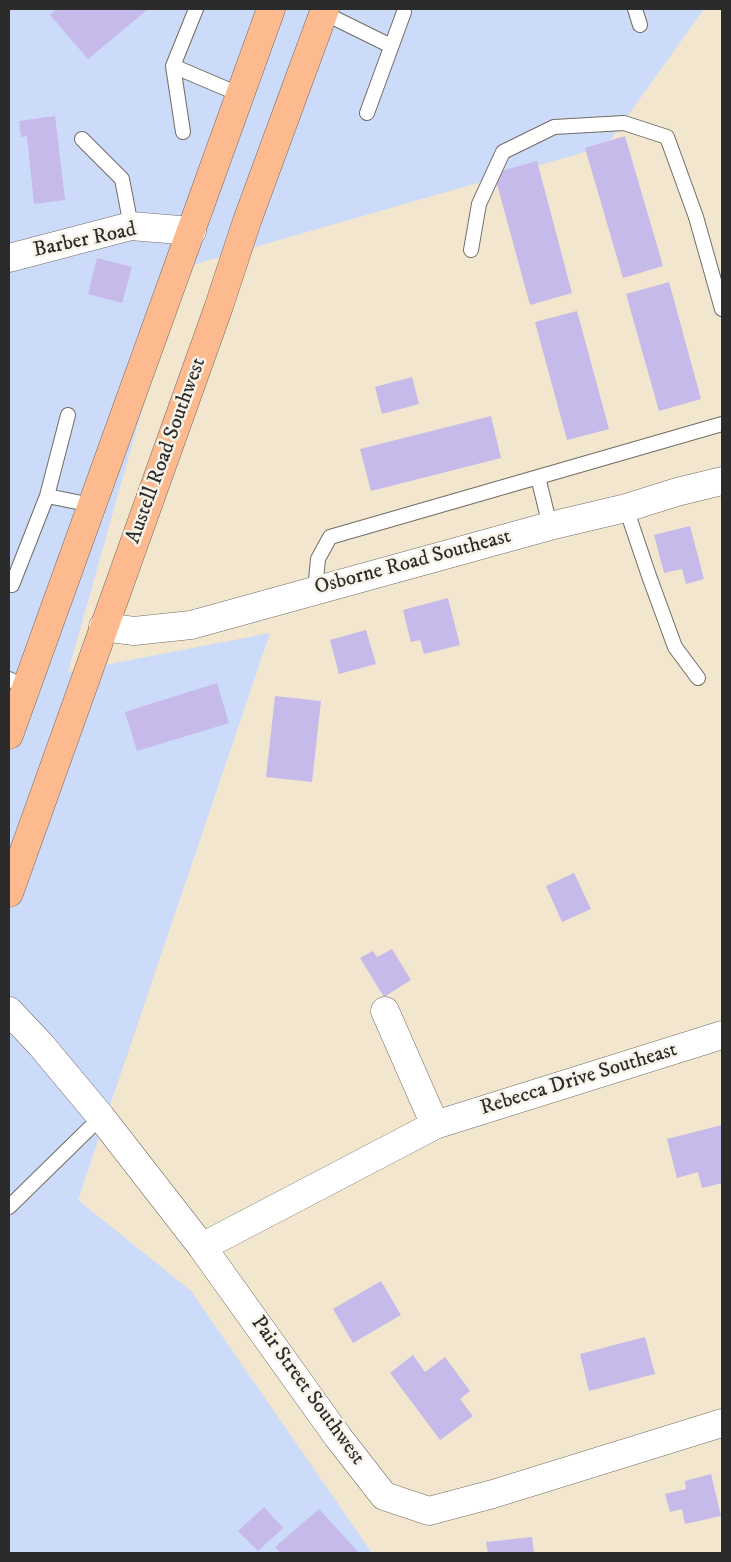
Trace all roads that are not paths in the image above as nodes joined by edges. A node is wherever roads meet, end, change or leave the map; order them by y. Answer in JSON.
{"nodes":[{"id":1,"x":196,"y":9,"type":"edge"},
{"id":2,"x":271,"y":9,"type":"edge"},
{"id":3,"x":635,"y":9,"type":"edge"},
{"id":4,"x":322,"y":10,"type":"edge"},
{"id":5,"x":404,"y":12,"type":"dead end"},
{"id":6,"x":640,"y":25,"type":"dead end"},
{"id":7,"x":391,"y":46,"type":"junction"},
{"id":8,"x":173,"y":66,"type":"junction"},
{"id":9,"x":241,"y":95,"type":"junction"},
{"id":10,"x":367,"y":113,"type":"dead end"},
{"id":11,"x":183,"y":132,"type":"dead end"},
{"id":12,"x":82,"y":139,"type":"dead end"},
{"id":13,"x":132,"y":226,"type":"junction"},
{"id":14,"x":192,"y":231,"type":"junction"},
{"id":15,"x":471,"y":250,"type":"dead end"},
{"id":16,"x":9,"y":258,"type":"edge"},
{"id":17,"x":722,"y":309,"type":"edge"},
{"id":18,"x":68,"y":415,"type":"dead end"},
{"id":19,"x":722,"y":424,"type":"edge"},
{"id":20,"x":538,"y":477,"type":"junction"},
{"id":21,"x":722,"y":481,"type":"edge"},
{"id":22,"x":47,"y":496,"type":"junction"},
{"id":23,"x":92,"y":504,"type":"junction"},
{"id":24,"x":626,"y":508,"type":"junction"},
{"id":25,"x":550,"y":526,"type":"junction"},
{"id":26,"x":12,"y":586,"type":"dead end"},
{"id":27,"x":315,"y":590,"type":"junction"},
{"id":28,"x":103,"y":627,"type":"junction"},
{"id":29,"x":698,"y":678,"type":"dead end"},
{"id":30,"x":17,"y":683,"type":"edge"},
{"id":31,"x":9,"y":735,"type":"edge"},
{"id":32,"x":9,"y":893,"type":"edge"},
{"id":33,"x":9,"y":1011,"type":"edge"},
{"id":34,"x":385,"y":1011,"type":"dead end"},
{"id":35,"x":722,"y":1035,"type":"edge"},
{"id":36,"x":101,"y":1117,"type":"junction"},
{"id":37,"x":435,"y":1125,"type":"junction"},
{"id":38,"x":9,"y":1207,"type":"edge"},
{"id":39,"x":202,"y":1247,"type":"junction"},
{"id":40,"x":722,"y":1423,"type":"edge"}],
"edges":[{"from":1,"to":8,"type":"lane"},
{"from":2,"to":9,"type":"main road"},
{"from":3,"to":6,"type":"lane"},
{"from":4,"to":7,"type":"lane"},
{"from":4,"to":28,"type":"main road","name":"Austell Road Southwest"},
{"from":5,"to":7,"type":"lane"},
{"from":7,"to":10,"type":"lane"},
{"from":8,"to":9,"type":"lane"},
{"from":8,"to":11,"type":"lane"},
{"from":9,"to":14,"type":"main road"},
{"from":12,"to":13,"type":"lane"},
{"from":13,"to":14,"type":"street","name":"Barber Road"},
{"from":13,"to":16,"type":"street","name":"Barber Road"},
{"from":14,"to":23,"type":"main road"},
{"from":15,"to":17,"type":"lane"},
{"from":18,"to":22,"type":"lane"},
{"from":19,"to":20,"type":"lane"},
{"from":20,"to":25,"type":"lane"},
{"from":20,"to":27,"type":"lane"},
{"from":21,"to":24,"type":"street","name":"Osborne Road Southeast"},
{"from":22,"to":23,"type":"lane"},
{"from":22,"to":26,"type":"lane"},
{"from":23,"to":30,"type":"main road"},
{"from":24,"to":25,"type":"street","name":"Osborne Road Southeast"},
{"from":24,"to":29,"type":"lane"},
{"from":25,"to":27,"type":"street","name":"Osborne Road Southeast"},
{"from":27,"to":28,"type":"street","name":"Osborne Road Southeast"},
{"from":28,"to":32,"type":"main road","name":"Austell Road Southwest"},
{"from":30,"to":31,"type":"main road"},
{"from":33,"to":36,"type":"street","name":"Pair Street Southwest"},
{"from":34,"to":37,"type":"street"},
{"from":35,"to":37,"type":"street","name":"Rebecca Drive Southeast"},
{"from":36,"to":38,"type":"lane"},
{"from":36,"to":39,"type":"street","name":"Pair Street Southwest"},
{"from":37,"to":39,"type":"street","name":"Rebecca Drive Southeast"},
{"from":39,"to":40,"type":"street","name":"Pair Street Southwest"}]}
